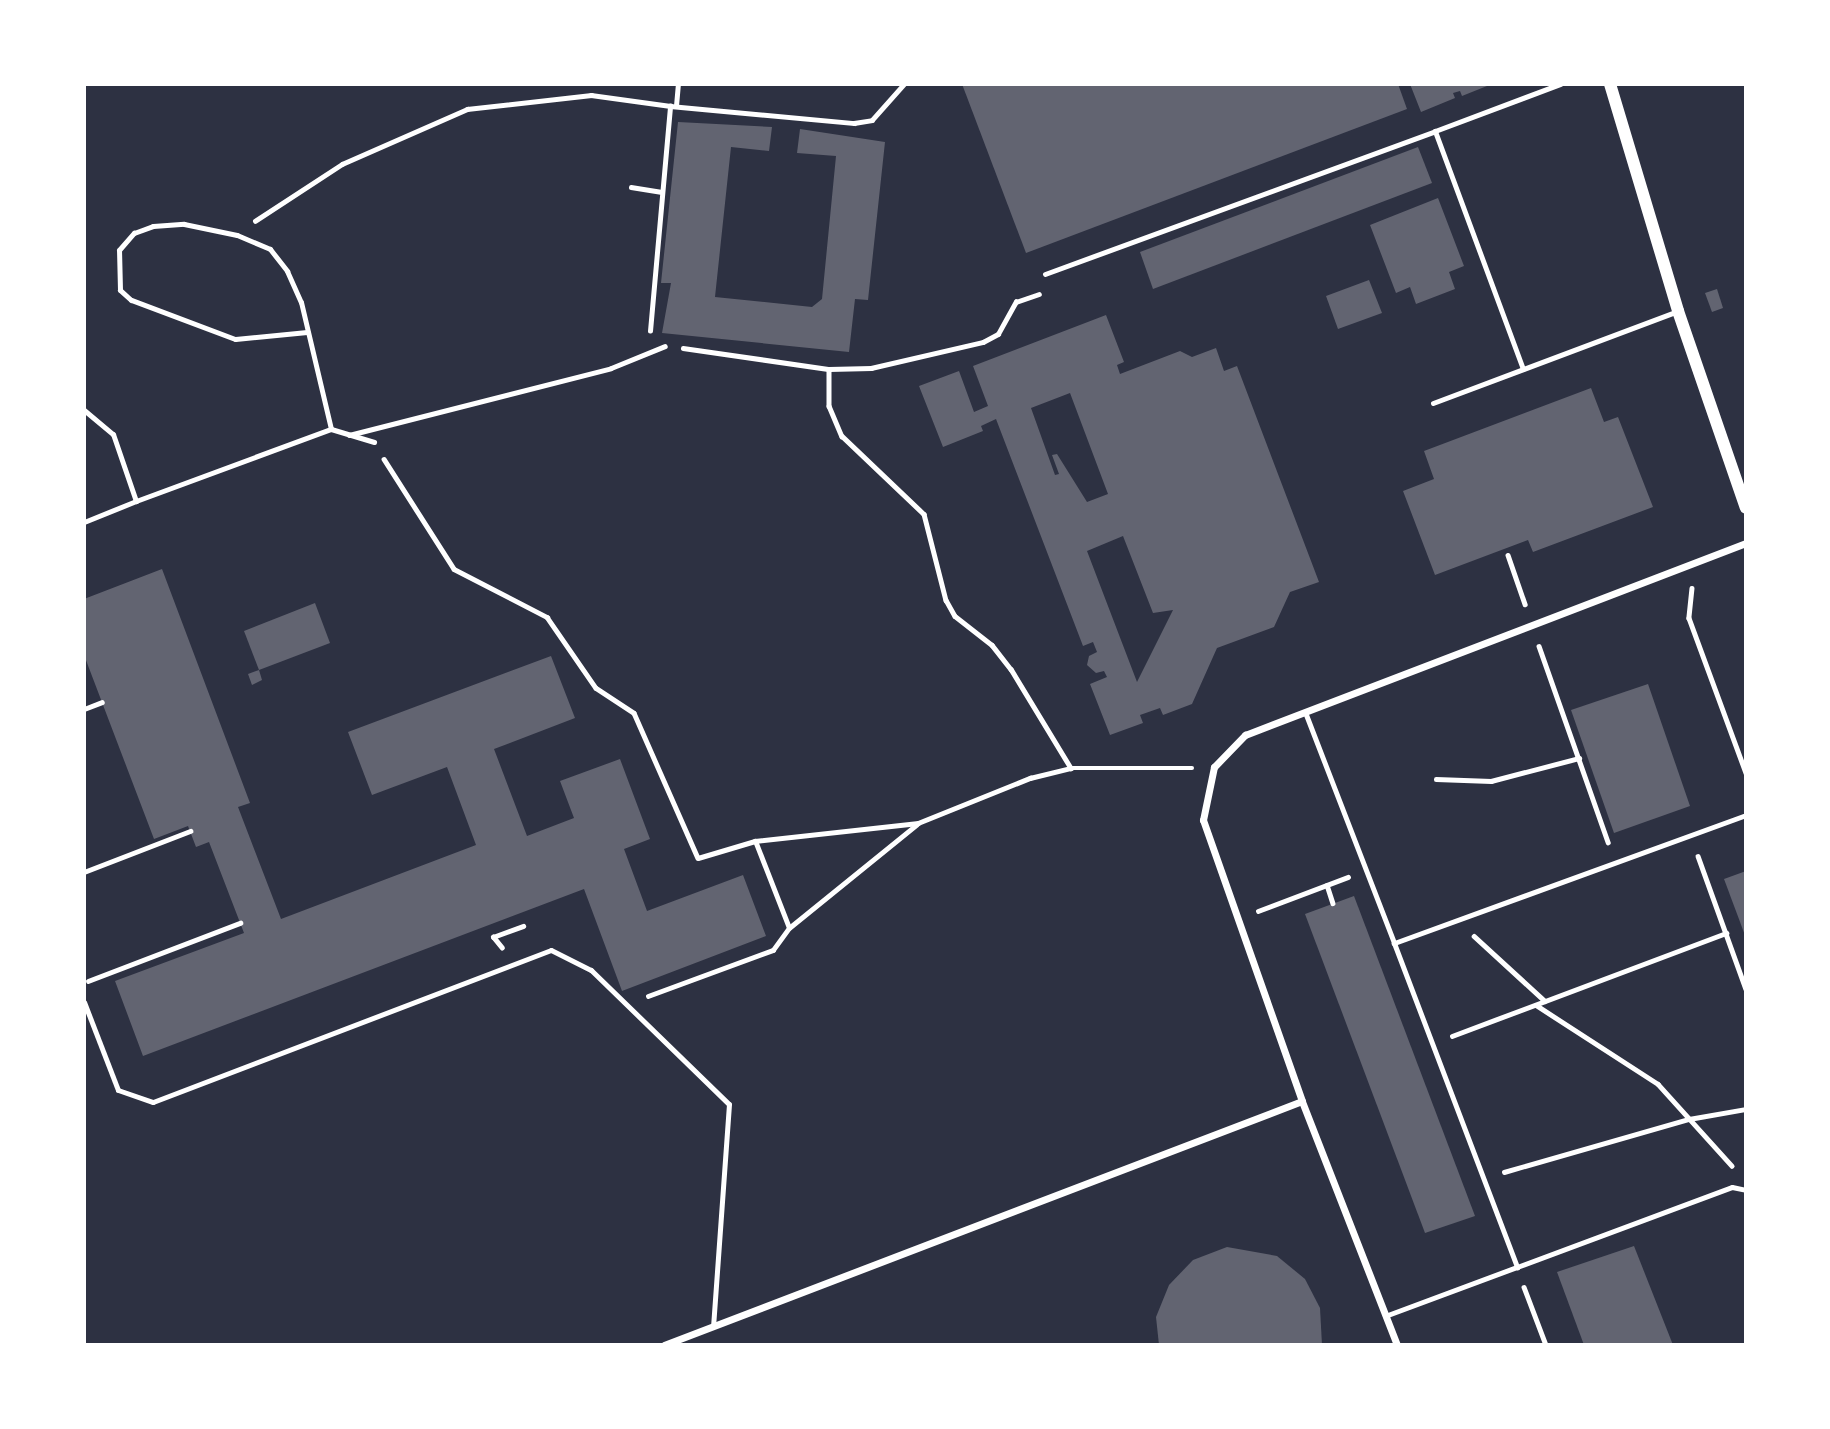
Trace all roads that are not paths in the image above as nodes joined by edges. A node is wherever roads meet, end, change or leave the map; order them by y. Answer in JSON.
{"nodes":[{"id":1,"x":1560,"y":84,"type":"edge"},
{"id":2,"x":1610,"y":84,"type":"edge"},
{"id":3,"x":1435,"y":131,"type":"junction"},
{"id":4,"x":1045,"y":274,"type":"dead end"},
{"id":5,"x":1678,"y":312,"type":"junction"},
{"id":6,"x":307,"y":332,"type":"junction"},
{"id":7,"x":665,"y":346,"type":"road end"},
{"id":8,"x":1523,"y":369,"type":"junction"},
{"id":9,"x":1433,"y":402,"type":"dead end"},
{"id":10,"x":84,"y":410,"type":"edge"},
{"id":11,"x":331,"y":429,"type":"junction"},
{"id":12,"x":349,"y":435,"type":"junction"},
{"id":13,"x":374,"y":442,"type":"road end"},
{"id":14,"x":136,"y":502,"type":"junction"},
{"id":15,"x":1746,"y":508,"type":"edge"},
{"id":16,"x":84,"y":522,"type":"edge"},
{"id":17,"x":1746,"y":544,"type":"edge"},
{"id":18,"x":102,"y":702,"type":"dead end"},
{"id":19,"x":84,"y":709,"type":"edge"},
{"id":20,"x":1305,"y":712,"type":"junction"},
{"id":21,"x":1746,"y":815,"type":"edge"},
{"id":22,"x":1394,"y":943,"type":"junction"},
{"id":23,"x":84,"y":1002,"type":"edge"},
{"id":24,"x":1302,"y":1101,"type":"junction"},
{"id":25,"x":1745,"y":1190,"type":"edge"},
{"id":26,"x":1517,"y":1267,"type":"junction"},
{"id":27,"x":1385,"y":1316,"type":"junction"},
{"id":28,"x":713,"y":1326,"type":"junction"},
{"id":29,"x":664,"y":1345,"type":"edge"},
{"id":30,"x":1396,"y":1345,"type":"edge"}],
"edges":[{"from":1,"to":3,"type":"lane"},
{"from":2,"to":5,"type":"street"},
{"from":3,"to":4,"type":"lane"},
{"from":3,"to":8,"type":"lane"},
{"from":5,"to":8,"type":"lane"},
{"from":5,"to":15,"type":"street"},
{"from":6,"to":6,"type":"lane"},
{"from":6,"to":11,"type":"lane"},
{"from":7,"to":12,"type":"lane"},
{"from":8,"to":9,"type":"lane"},
{"from":10,"to":14,"type":"lane"},
{"from":11,"to":12,"type":"lane"},
{"from":11,"to":14,"type":"lane"},
{"from":12,"to":13,"type":"lane"},
{"from":14,"to":16,"type":"lane"},
{"from":17,"to":20,"type":"street"},
{"from":18,"to":19,"type":"lane"},
{"from":20,"to":22,"type":"lane"},
{"from":20,"to":24,"type":"street"},
{"from":21,"to":22,"type":"lane"},
{"from":22,"to":26,"type":"lane"},
{"from":23,"to":28,"type":"lane"},
{"from":24,"to":27,"type":"street"},
{"from":24,"to":28,"type":"street"},
{"from":25,"to":26,"type":"lane"},
{"from":26,"to":27,"type":"lane"},
{"from":27,"to":30,"type":"street"},
{"from":28,"to":29,"type":"street"}]}
